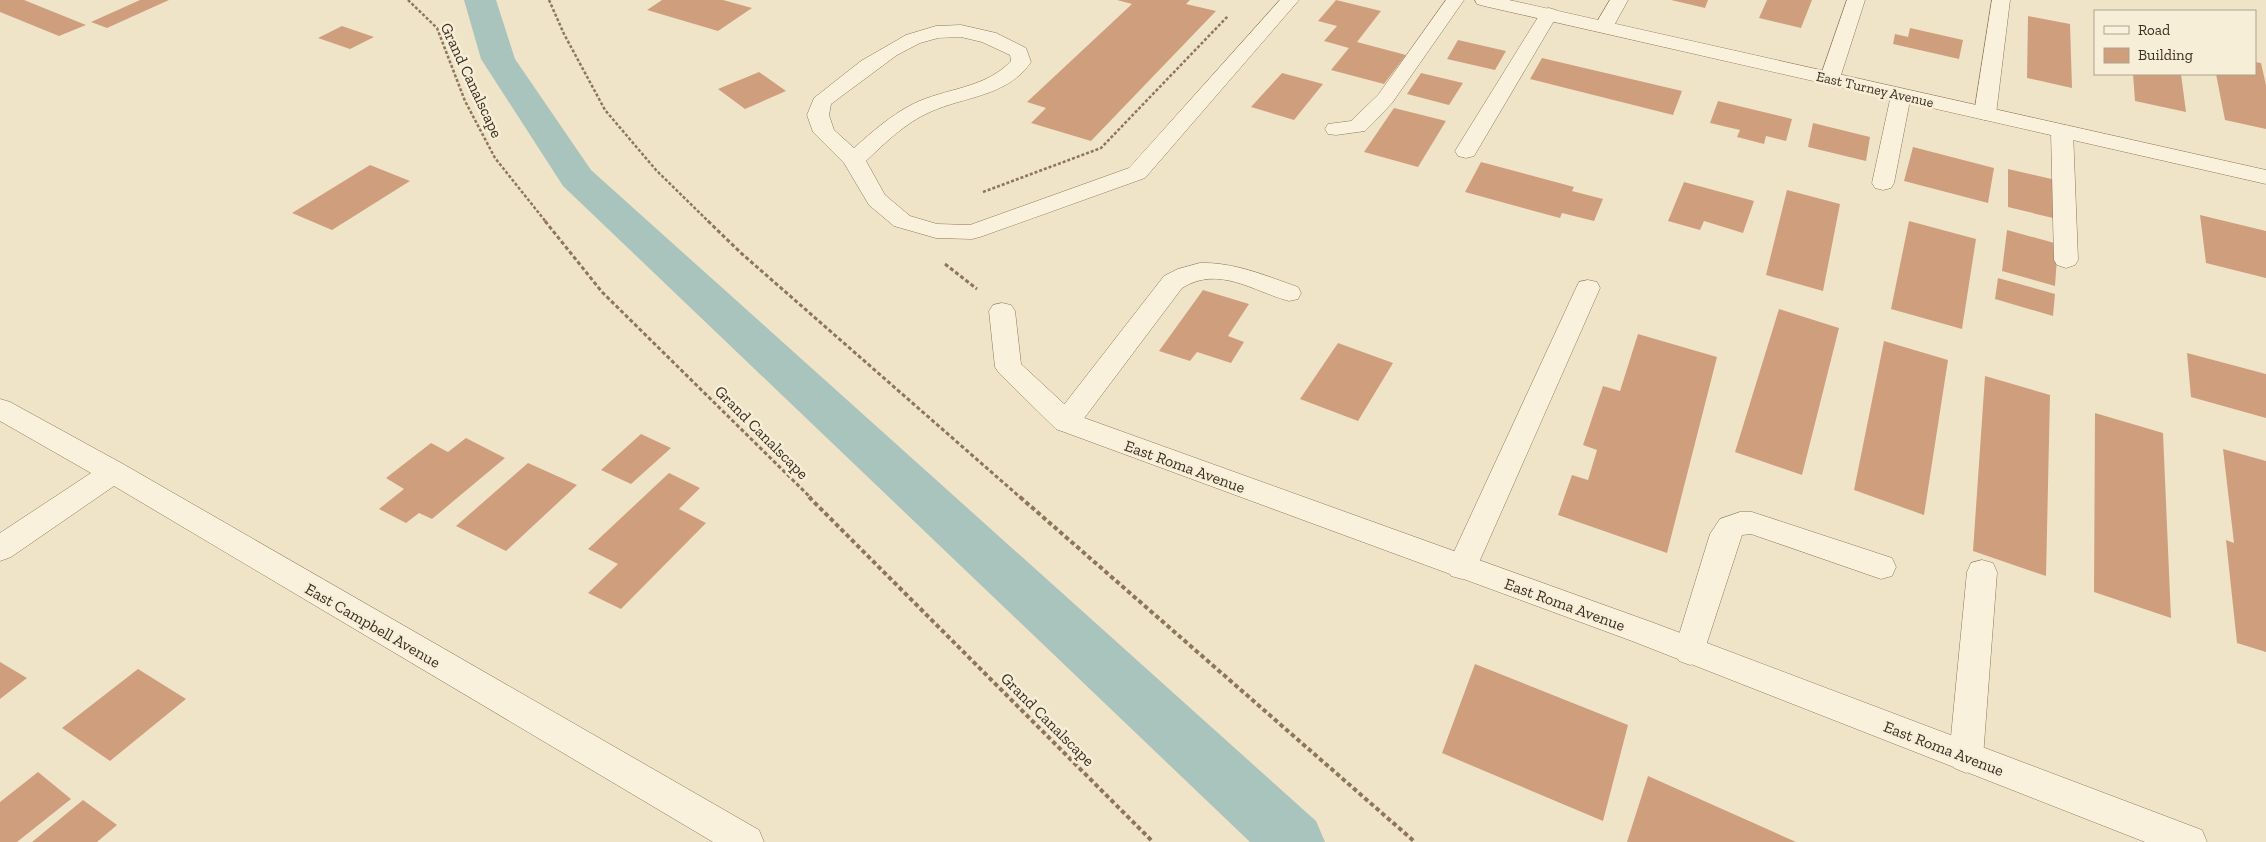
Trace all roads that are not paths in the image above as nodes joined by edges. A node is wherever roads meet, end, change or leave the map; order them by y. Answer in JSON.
{"nodes":[{"id":1,"x":1290,"y":0,"type":"edge"},
{"id":2,"x":1455,"y":0,"type":"edge"},
{"id":3,"x":1484,"y":0,"type":"edge"},
{"id":4,"x":1619,"y":0,"type":"edge"},
{"id":5,"x":1856,"y":0,"type":"edge"},
{"id":6,"x":2001,"y":0,"type":"edge"},
{"id":7,"x":1549,"y":14,"type":"junction"},
{"id":8,"x":1604,"y":26,"type":"junction"},
{"id":9,"x":1830,"y":78,"type":"junction"},
{"id":10,"x":1901,"y":95,"type":"junction"},
{"id":11,"x":1985,"y":114,"type":"junction"},
{"id":12,"x":1336,"y":129,"type":"dead end"},
{"id":13,"x":2062,"y":131,"type":"junction"},
{"id":14,"x":1466,"y":151,"type":"dead end"},
{"id":15,"x":854,"y":160,"type":"junction"},
{"id":16,"x":2266,"y":177,"type":"edge"},
{"id":17,"x":1883,"y":183,"type":"dead end"},
{"id":18,"x":2066,"y":260,"type":"dead end"},
{"id":19,"x":1588,"y":288,"type":"dead end"},
{"id":20,"x":1289,"y":292,"type":"dead end"},
{"id":21,"x":1002,"y":311,"type":"dead end"},
{"id":22,"x":0,"y":409,"type":"edge"},
{"id":23,"x":1066,"y":422,"type":"junction"},
{"id":24,"x":113,"y":472,"type":"junction"},
{"id":25,"x":0,"y":549,"type":"edge"},
{"id":26,"x":1462,"y":567,"type":"junction"},
{"id":27,"x":1881,"y":567,"type":"dead end"},
{"id":28,"x":1982,"y":572,"type":"dead end"},
{"id":29,"x":1690,"y":650,"type":"junction"},
{"id":30,"x":1966,"y":757,"type":"junction"},
{"id":31,"x":746,"y":842,"type":"edge"},
{"id":32,"x":2189,"y":842,"type":"edge"}],
"edges":[{"from":1,"to":15,"type":"street"},
{"from":2,"to":12,"type":"street"},
{"from":3,"to":7,"type":"street","name":"East Turney Avenue"},
{"from":4,"to":8,"type":"street"},
{"from":5,"to":9,"type":"street"},
{"from":6,"to":11,"type":"street"},
{"from":7,"to":8,"type":"street","name":"East Turney Avenue"},
{"from":7,"to":14,"type":"street"},
{"from":8,"to":9,"type":"street","name":"East Turney Avenue"},
{"from":9,"to":10,"type":"street","name":"East Turney Avenue"},
{"from":10,"to":11,"type":"street","name":"East Turney Avenue"},
{"from":10,"to":17,"type":"street"},
{"from":11,"to":13,"type":"street","name":"East Turney Avenue"},
{"from":13,"to":16,"type":"street","name":"East Turney Avenue"},
{"from":13,"to":18,"type":"street"},
{"from":15,"to":15,"type":"street"},
{"from":19,"to":26,"type":"street"},
{"from":20,"to":23,"type":"street"},
{"from":21,"to":23,"type":"street","name":"East Roma Avenue"},
{"from":22,"to":24,"type":"street","name":"East Campbell Avenue"},
{"from":23,"to":26,"type":"street","name":"East Roma Avenue"},
{"from":24,"to":25,"type":"street"},
{"from":24,"to":31,"type":"street","name":"East Campbell Avenue"},
{"from":26,"to":29,"type":"street","name":"East Roma Avenue"},
{"from":27,"to":29,"type":"street"},
{"from":28,"to":30,"type":"street"},
{"from":29,"to":30,"type":"street","name":"East Roma Avenue"},
{"from":30,"to":32,"type":"street","name":"East Roma Avenue"}]}
